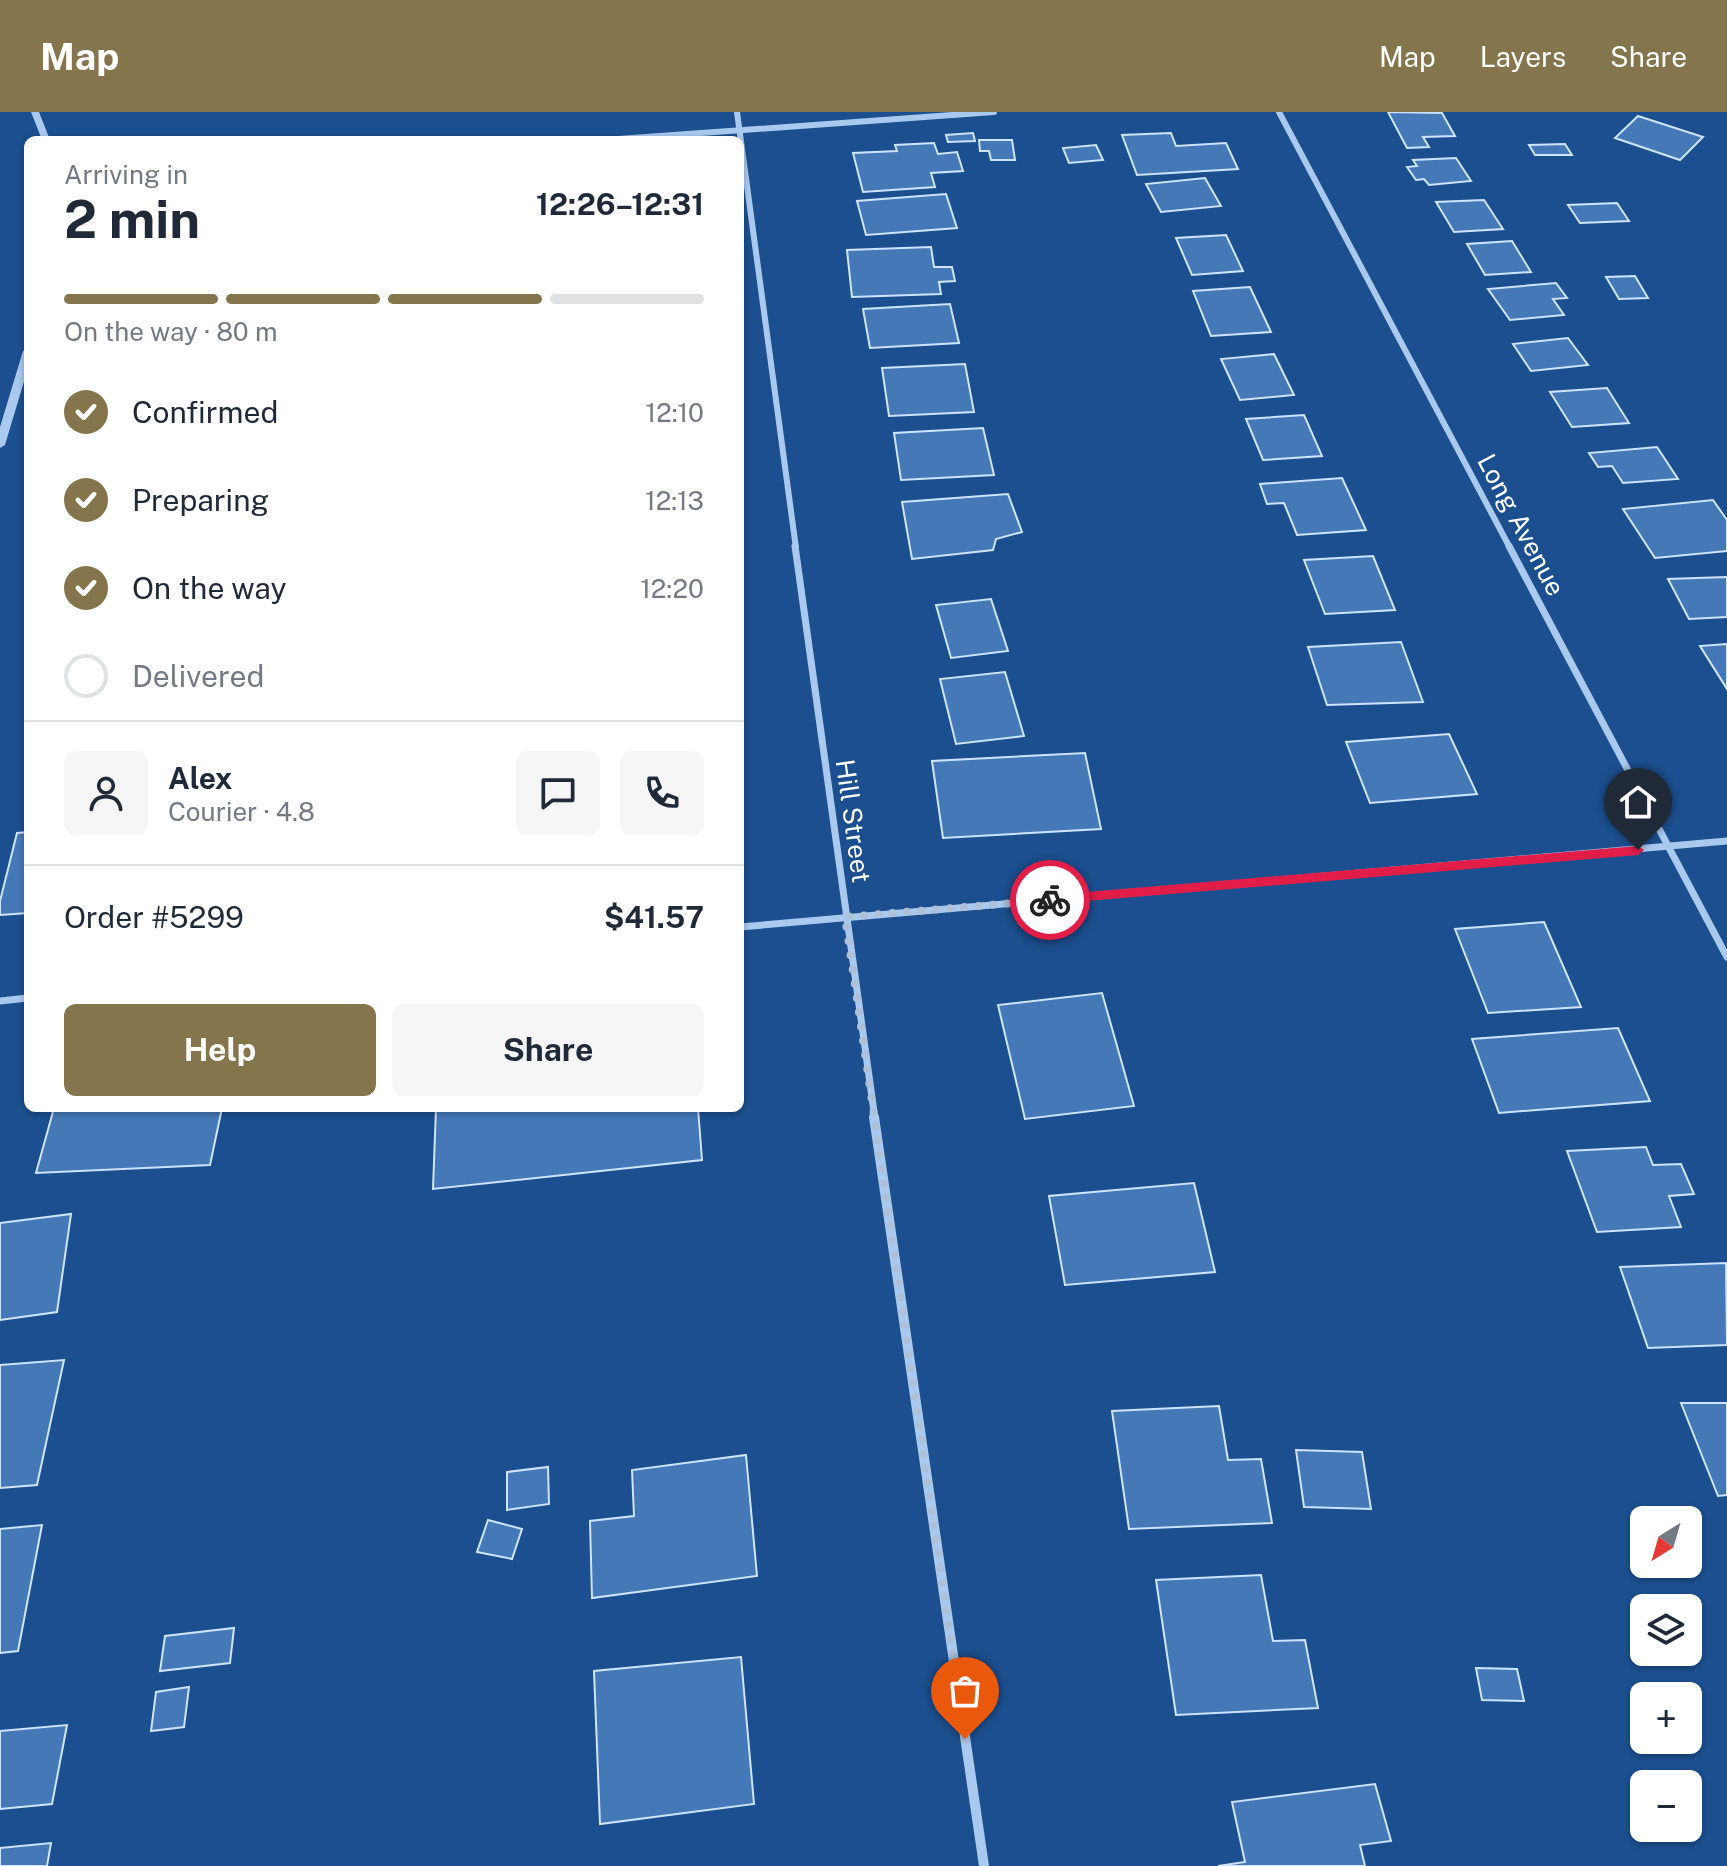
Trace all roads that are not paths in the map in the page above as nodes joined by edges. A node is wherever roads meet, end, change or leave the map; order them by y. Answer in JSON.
{"nodes":[{"id":1,"x":35,"y":112,"type":"edge"},
{"id":2,"x":737,"y":112,"type":"edge"},
{"id":3,"x":994,"y":112,"type":"edge"},
{"id":4,"x":1279,"y":112,"type":"edge"},
{"id":5,"x":740,"y":129,"type":"junction"},
{"id":6,"x":44,"y":136,"type":"edge"},
{"id":7,"x":653,"y":136,"type":"edge"},
{"id":8,"x":741,"y":136,"type":"edge"},
{"id":9,"x":744,"y":159,"type":"edge"},
{"id":10,"x":24,"y":364,"type":"edge"},
{"id":11,"x":0,"y":445,"type":"edge"},
{"id":12,"x":1727,"y":841,"type":"edge"},
{"id":13,"x":1669,"y":847,"type":"junction"},
{"id":14,"x":845,"y":917,"type":"junction"},
{"id":15,"x":744,"y":927,"type":"edge"},
{"id":16,"x":1727,"y":957,"type":"edge"},
{"id":17,"x":24,"y":998,"type":"edge"},
{"id":18,"x":0,"y":1001,"type":"edge"},
{"id":19,"x":984,"y":1866,"type":"edge"}],
"edges":[{"from":1,"to":6,"type":"street"},
{"from":2,"to":5,"type":"street","name":"Hill Street"},
{"from":3,"to":5,"type":"street"},
{"from":4,"to":13,"type":"street","name":"Long Avenue"},
{"from":5,"to":7,"type":"street"},
{"from":5,"to":8,"type":"street","name":"Hill Street"},
{"from":9,"to":14,"type":"street","name":"Hill Street"},
{"from":10,"to":11,"type":"street"},
{"from":12,"to":13,"type":"street"},
{"from":13,"to":14,"type":"street"},
{"from":13,"to":16,"type":"street","name":"Long Avenue"},
{"from":14,"to":15,"type":"street"},
{"from":14,"to":19,"type":"street","name":"Hill Street"},
{"from":17,"to":18,"type":"street"}]}
